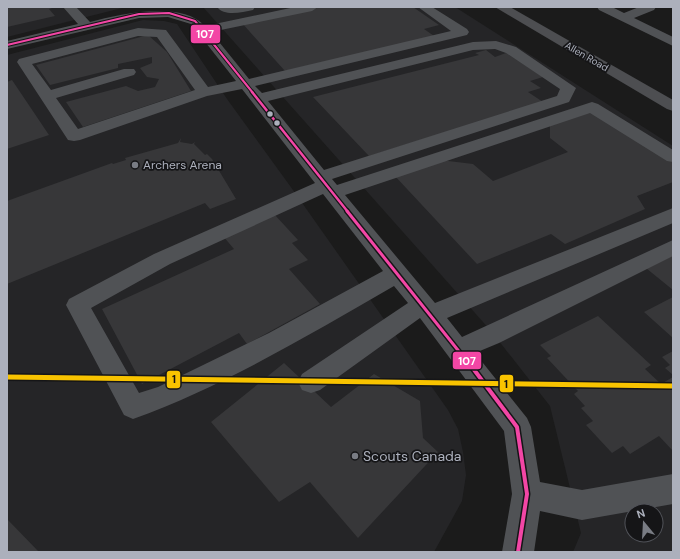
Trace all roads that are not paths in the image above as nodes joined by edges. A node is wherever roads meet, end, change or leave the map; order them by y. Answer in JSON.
{"nodes":[{"id":1,"x":69,"y":7,"type":"edge"},
{"id":2,"x":223,"y":7,"type":"edge"},
{"id":3,"x":249,"y":7,"type":"edge"},
{"id":4,"x":312,"y":7,"type":"edge"},
{"id":5,"x":424,"y":7,"type":"edge"},
{"id":6,"x":501,"y":7,"type":"edge"},
{"id":7,"x":603,"y":7,"type":"edge"},
{"id":8,"x":650,"y":7,"type":"edge"},
{"id":9,"x":164,"y":10,"type":"edge"},
{"id":10,"x":624,"y":17,"type":"junction"},
{"id":11,"x":87,"y":26,"type":"junction"},
{"id":12,"x":203,"y":30,"type":"junction"},
{"id":13,"x":673,"y":42,"type":"edge"},
{"id":14,"x":10,"y":44,"type":"edge"},
{"id":15,"x":24,"y":62,"type":"junction"},
{"id":16,"x":129,"y":72,"type":"dead end"},
{"id":17,"x":246,"y":84,"type":"junction"},
{"id":18,"x":204,"y":92,"type":"junction"},
{"id":19,"x":47,"y":96,"type":"junction"},
{"id":20,"x":258,"y":99,"type":"junction"},
{"id":21,"x":673,"y":106,"type":"edge"},
{"id":22,"x":673,"y":157,"type":"edge"},
{"id":23,"x":326,"y":185,"type":"junction"},
{"id":24,"x":673,"y":215,"type":"edge"},
{"id":25,"x":673,"y":247,"type":"edge"},
{"id":26,"x":397,"y":274,"type":"junction"},
{"id":27,"x":426,"y":310,"type":"junction"},
{"id":28,"x":458,"y":349,"type":"junction"},
{"id":29,"x":311,"y":382,"type":"dead end"},
{"id":30,"x":673,"y":489,"type":"edge"},
{"id":31,"x":527,"y":494,"type":"junction"},
{"id":32,"x":518,"y":552,"type":"edge"}],
"edges":[{"from":1,"to":11,"type":"street"},
{"from":2,"to":3,"type":"street"},
{"from":4,"to":12,"type":"street"},
{"from":5,"to":17,"type":"street"},
{"from":6,"to":21,"type":"main road","name":"Allen Road"},
{"from":7,"to":10,"type":"street"},
{"from":8,"to":10,"type":"street"},
{"from":9,"to":11,"type":"street"},
{"from":9,"to":12,"type":"street"},
{"from":10,"to":13,"type":"street"},
{"from":11,"to":14,"type":"street"},
{"from":12,"to":17,"type":"street"},
{"from":14,"to":15,"type":"street"},
{"from":15,"to":18,"type":"street"},
{"from":15,"to":19,"type":"street"},
{"from":16,"to":19,"type":"street"},
{"from":17,"to":18,"type":"street"},
{"from":17,"to":20,"type":"street"},
{"from":18,"to":19,"type":"street"},
{"from":20,"to":23,"type":"street"},
{"from":20,"to":23,"type":"street"},
{"from":22,"to":23,"type":"street"},
{"from":23,"to":26,"type":"street"},
{"from":23,"to":26,"type":"street"},
{"from":24,"to":27,"type":"street"},
{"from":25,"to":28,"type":"street"},
{"from":26,"to":27,"type":"street"},
{"from":27,"to":28,"type":"street"},
{"from":27,"to":29,"type":"street"},
{"from":28,"to":31,"type":"street"},
{"from":30,"to":31,"type":"street"},
{"from":31,"to":32,"type":"street"}]}
